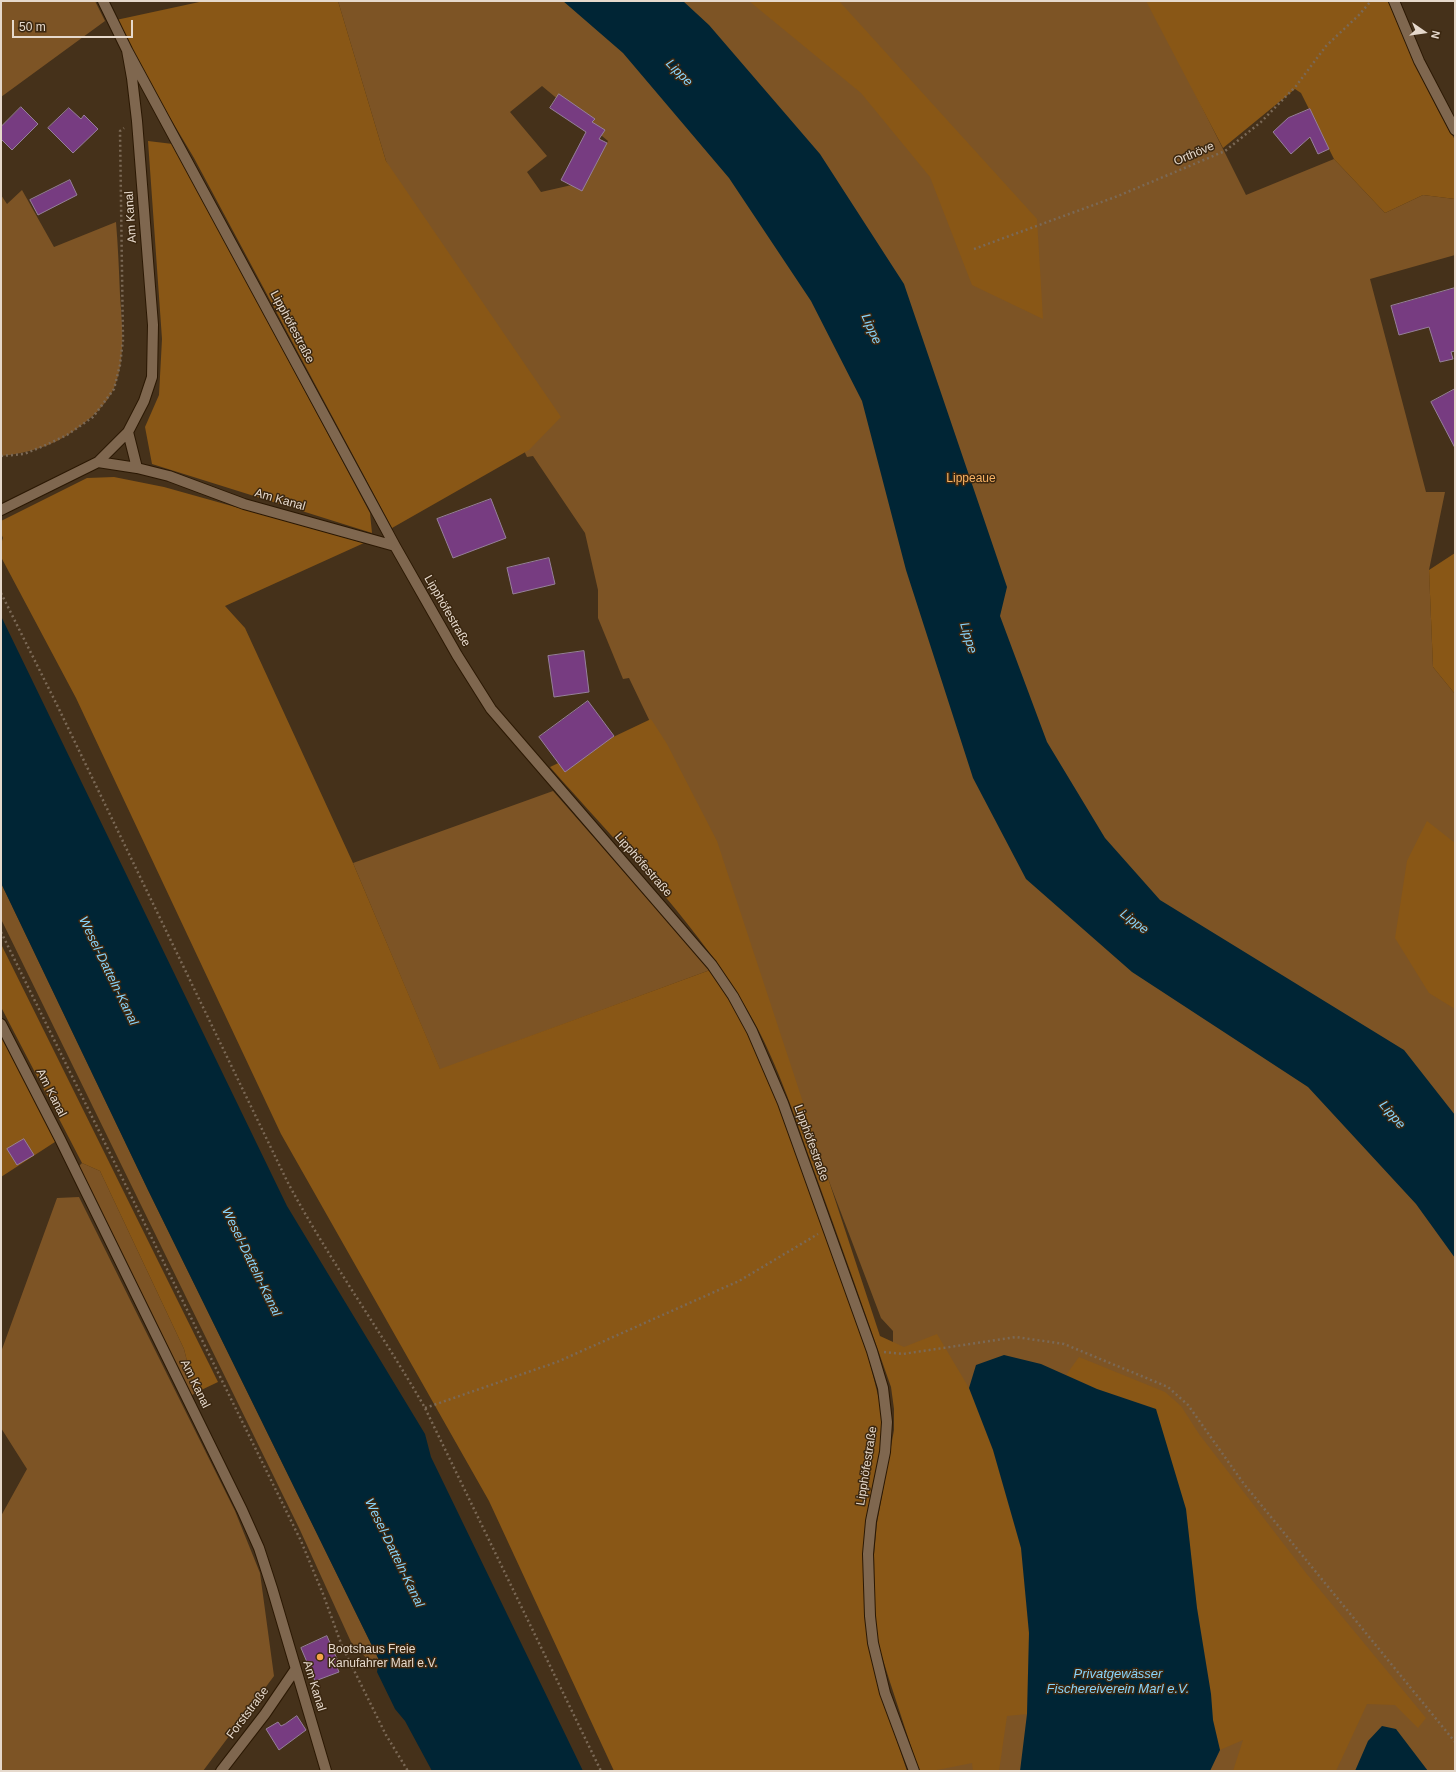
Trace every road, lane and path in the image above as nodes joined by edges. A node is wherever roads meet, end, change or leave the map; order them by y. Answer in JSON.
{"nodes":[{"id":1,"x":103,"y":1,"type":"edge"},
{"id":2,"x":1371,"y":1,"type":"edge"},
{"id":3,"x":1394,"y":1,"type":"edge"},
{"id":4,"x":127,"y":50,"type":"junction"},
{"id":5,"x":137,"y":121,"type":"junction"},
{"id":6,"x":1455,"y":130,"type":"edge"},
{"id":7,"x":974,"y":250,"type":"dead end"},
{"id":8,"x":128,"y":432,"type":"junction"},
{"id":9,"x":1,"y":456,"type":"edge"},
{"id":10,"x":98,"y":462,"type":"junction"},
{"id":11,"x":137,"y":468,"type":"junction"},
{"id":12,"x":1,"y":510,"type":"edge"},
{"id":13,"x":395,"y":546,"type":"junction"},
{"id":14,"x":1,"y":593,"type":"edge"},
{"id":15,"x":1,"y":932,"type":"edge"},
{"id":16,"x":1,"y":1024,"type":"edge"},
{"id":17,"x":828,"y":1228,"type":"junction"},
{"id":18,"x":872,"y":1351,"type":"junction"},
{"id":19,"x":425,"y":1408,"type":"junction"},
{"id":20,"x":295,"y":1670,"type":"junction"},
{"id":21,"x":1455,"y":1742,"type":"edge"},
{"id":22,"x":221,"y":1771,"type":"edge"},
{"id":23,"x":326,"y":1771,"type":"edge"},
{"id":24,"x":408,"y":1771,"type":"edge"},
{"id":25,"x":601,"y":1771,"type":"edge"},
{"id":26,"x":914,"y":1771,"type":"edge"}],
"edges":[{"from":1,"to":4,"type":"street","name":"Am Kanal"},
{"from":2,"to":7,"type":"path","name":"Orthöve"},
{"from":3,"to":6,"type":"street"},
{"from":4,"to":5,"type":"street","name":"Am Kanal"},
{"from":4,"to":13,"type":"street","name":"Lipphöfestraße"},
{"from":5,"to":8,"type":"street","name":"Am Kanal"},
{"from":5,"to":9,"type":"path"},
{"from":8,"to":10,"type":"street","name":"Am Kanal"},
{"from":8,"to":11,"type":"street"},
{"from":10,"to":11,"type":"street","name":"Am Kanal"},
{"from":10,"to":12,"type":"street","name":"Am Kanal"},
{"from":11,"to":13,"type":"street","name":"Am Kanal"},
{"from":13,"to":17,"type":"street","name":"Lipphöfestraße"},
{"from":14,"to":19,"type":"path"},
{"from":15,"to":24,"type":"path"},
{"from":16,"to":20,"type":"street","name":"Am Kanal"},
{"from":17,"to":18,"type":"street","name":"Lipphöfestraße"},
{"from":17,"to":19,"type":"path"},
{"from":18,"to":21,"type":"path"},
{"from":18,"to":26,"type":"street","name":"Lipphöfestraße"},
{"from":19,"to":25,"type":"path"},
{"from":20,"to":22,"type":"street","name":"Forststraße"},
{"from":20,"to":23,"type":"street","name":"Am Kanal"}]}
